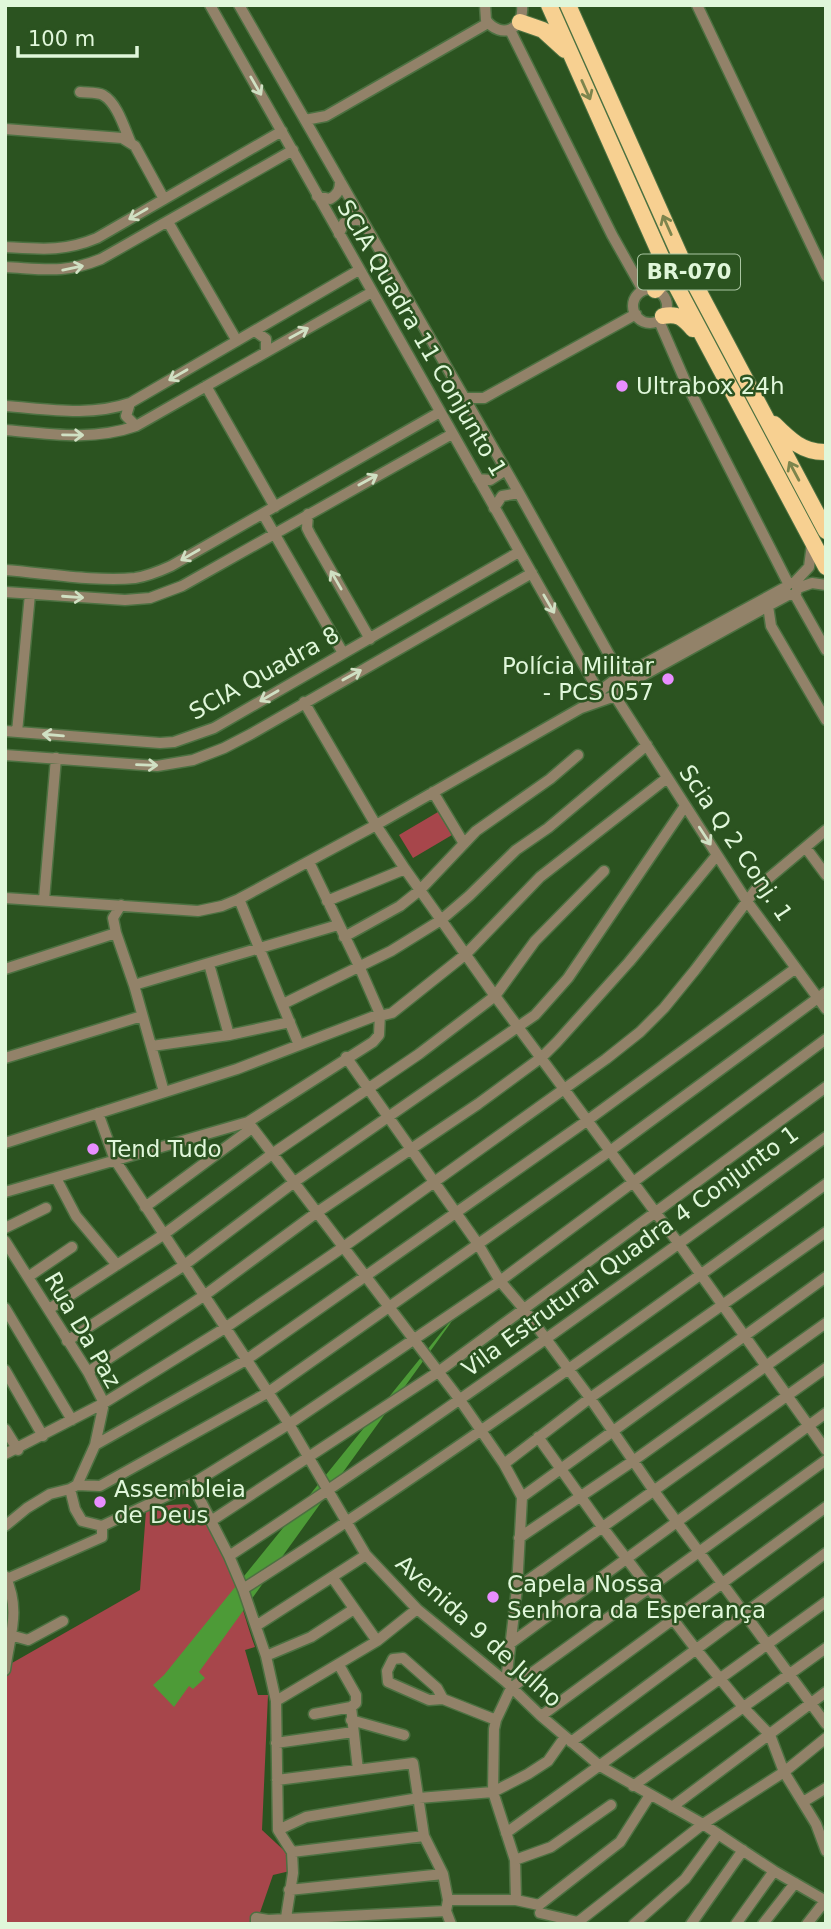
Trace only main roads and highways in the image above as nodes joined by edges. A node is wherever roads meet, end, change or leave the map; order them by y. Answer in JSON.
{"nodes":[{"id":1,"x":548,"y":5,"type":"edge"},
{"id":2,"x":568,"y":5,"type":"edge"},
{"id":3,"x":517,"y":19,"type":"edge"},
{"id":4,"x":571,"y":56,"type":"junction"},
{"id":5,"x":664,"y":264,"type":"junction"},
{"id":6,"x":649,"y":290,"type":"road end"},
{"id":7,"x":661,"y":318,"type":"road end"},
{"id":8,"x":710,"y":350,"type":"junction"},
{"id":9,"x":764,"y":414,"type":"junction"},
{"id":10,"x":826,"y":452,"type":"edge"},
{"id":11,"x":826,"y":531,"type":"edge"},
{"id":12,"x":826,"y":567,"type":"edge"}],
"edges":[{"from":1,"to":4,"type":"highway","number":"BR-070"},
{"from":9,"to":2,"type":"highway","number":"BR-070","one_way":true},
{"from":3,"to":4,"type":"highway"},
{"from":4,"to":5,"type":"highway","number":"BR-070","one_way":true},
{"from":5,"to":6,"type":"highway"},
{"from":5,"to":8,"type":"highway","number":"BR-070"},
{"from":7,"to":8,"type":"highway"},
{"from":8,"to":12,"type":"highway","number":"BR-070"},
{"from":9,"to":10,"type":"highway"},
{"from":11,"to":9,"type":"highway","number":"BR-070","one_way":true}]}
